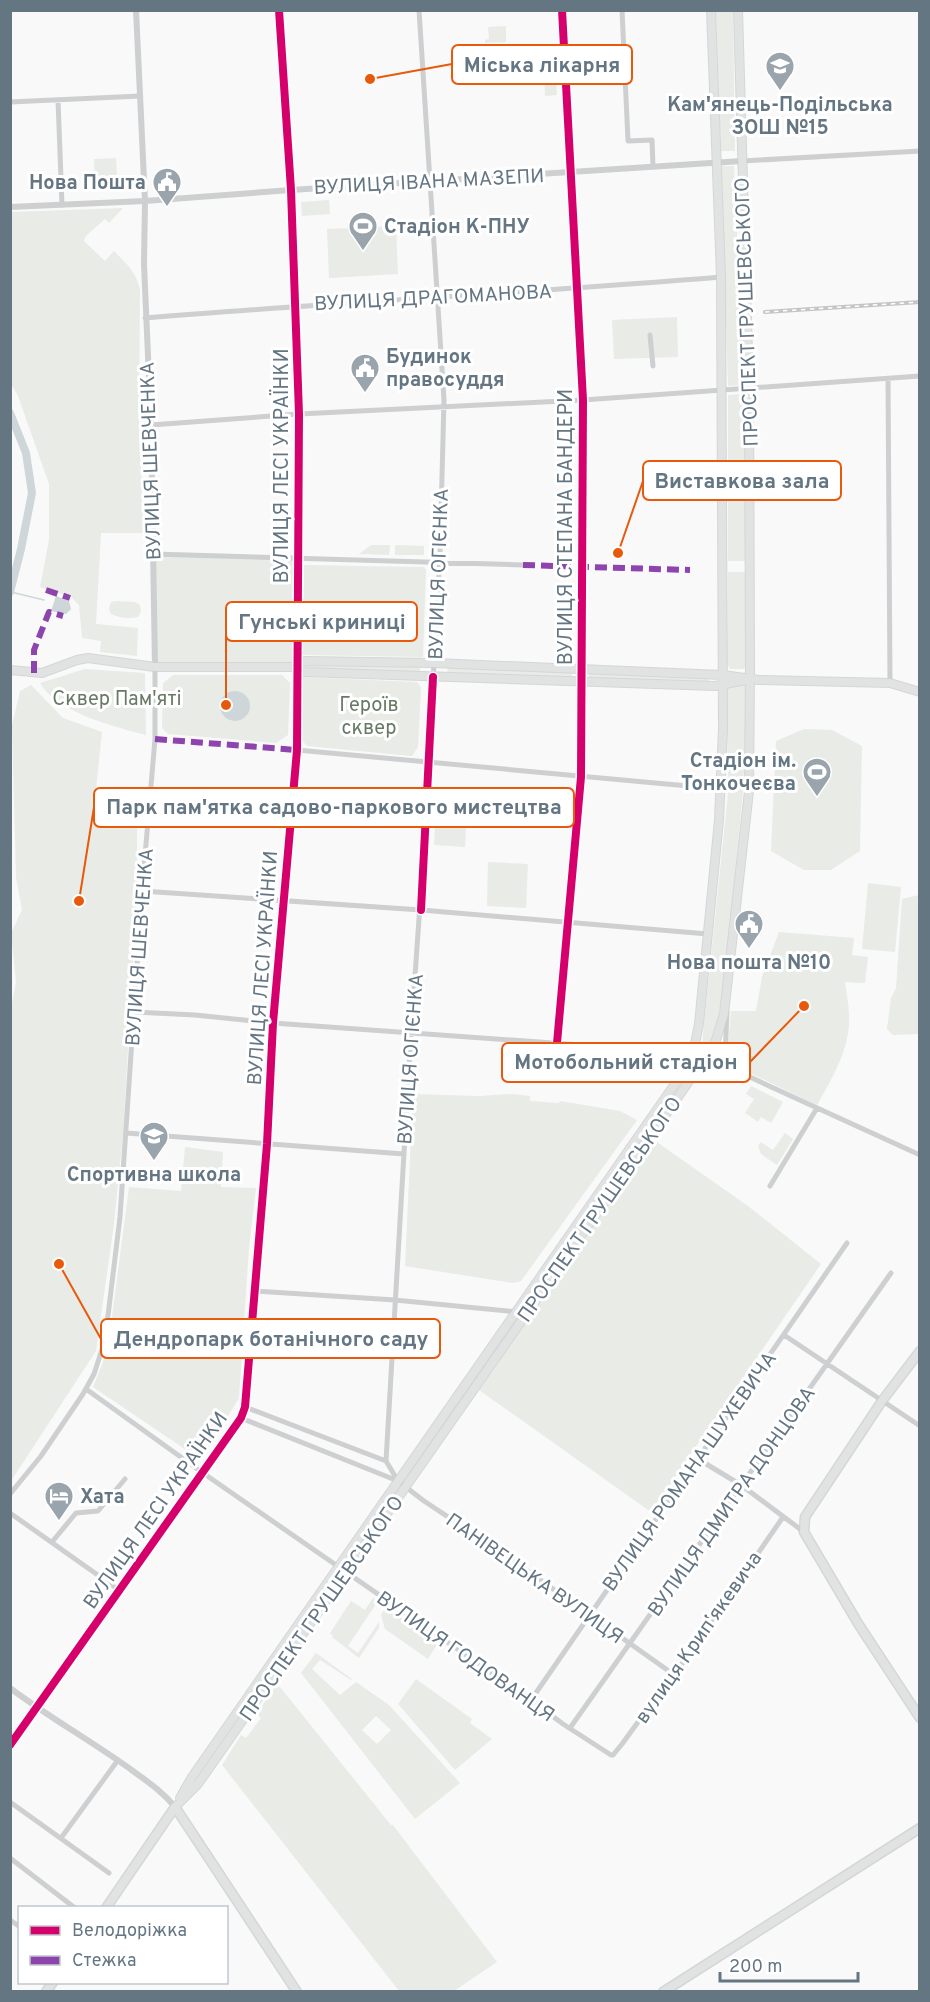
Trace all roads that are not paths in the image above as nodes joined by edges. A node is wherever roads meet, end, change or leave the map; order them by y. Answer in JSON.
{"nodes":[{"id":1,"x":136,"y":10,"type":"edge"},
{"id":2,"x":279,"y":10,"type":"edge"},
{"id":3,"x":419,"y":10,"type":"edge"},
{"id":4,"x":562,"y":10,"type":"edge"},
{"id":5,"x":622,"y":10,"type":"edge"},
{"id":6,"x":711,"y":10,"type":"edge"},
{"id":7,"x":738,"y":10,"type":"edge"},
{"id":8,"x":140,"y":96,"type":"junction"},
{"id":9,"x":58,"y":100,"type":"junction"},
{"id":10,"x":10,"y":102,"type":"edge"},
{"id":11,"x":920,"y":151,"type":"edge"},
{"id":12,"x":742,"y":160,"type":"junction"},
{"id":13,"x":716,"y":162,"type":"junction"},
{"id":14,"x":653,"y":166,"type":"junction"},
{"id":15,"x":570,"y":173,"type":"junction"},
{"id":16,"x":430,"y":182,"type":"junction"},
{"id":17,"x":291,"y":189,"type":"junction"},
{"id":18,"x":145,"y":201,"type":"junction"},
{"id":19,"x":62,"y":205,"type":"junction"},
{"id":20,"x":10,"y":207,"type":"edge"},
{"id":21,"x":721,"y":277,"type":"junction"},
{"id":22,"x":578,"y":288,"type":"junction"},
{"id":23,"x":439,"y":298,"type":"junction"},
{"id":24,"x":296,"y":305,"type":"junction"},
{"id":25,"x":145,"y":318,"type":"junction"},
{"id":26,"x":650,"y":335,"type":"dead end"},
{"id":27,"x":653,"y":366,"type":"dead end"},
{"id":28,"x":920,"y":376,"type":"edge"},
{"id":29,"x":888,"y":378,"type":"junction"},
{"id":30,"x":749,"y":389,"type":"junction"},
{"id":31,"x":723,"y":390,"type":"junction"},
{"id":32,"x":583,"y":400,"type":"junction"},
{"id":33,"x":444,"y":408,"type":"junction"},
{"id":34,"x":299,"y":414,"type":"junction"},
{"id":35,"x":151,"y":424,"type":"junction"},
{"id":36,"x":153,"y":554,"type":"junction"},
{"id":37,"x":298,"y":559,"type":"junction"},
{"id":38,"x":439,"y":563,"type":"junction"},
{"id":39,"x":524,"y":565,"type":"dead end"},
{"id":40,"x":434,"y":663,"type":"junction"},
{"id":41,"x":297,"y":666,"type":"junction"},
{"id":42,"x":155,"y":667,"type":"junction"},
{"id":43,"x":10,"y":670,"type":"edge"},
{"id":44,"x":581,"y":670,"type":"junction"},
{"id":45,"x":723,"y":675,"type":"junction"},
{"id":46,"x":433,"y":677,"type":"junction"},
{"id":47,"x":750,"y":680,"type":"junction"},
{"id":48,"x":581,"y":681,"type":"junction"},
{"id":49,"x":890,"y":683,"type":"junction"},
{"id":50,"x":723,"y":686,"type":"junction"},
{"id":51,"x":920,"y":692,"type":"edge"},
{"id":52,"x":297,"y":750,"type":"junction"},
{"id":53,"x":429,"y":761,"type":"junction"},
{"id":54,"x":581,"y":777,"type":"junction"},
{"id":55,"x":721,"y":789,"type":"junction"},
{"id":56,"x":142,"y":891,"type":"junction"},
{"id":57,"x":283,"y":901,"type":"junction"},
{"id":58,"x":421,"y":910,"type":"junction"},
{"id":59,"x":567,"y":922,"type":"junction"},
{"id":60,"x":708,"y":934,"type":"junction"},
{"id":61,"x":727,"y":991,"type":"junction"},
{"id":62,"x":134,"y":1012,"type":"junction"},
{"id":63,"x":273,"y":1023,"type":"junction"},
{"id":64,"x":411,"y":1033,"type":"junction"},
{"id":65,"x":557,"y":1043,"type":"junction"},
{"id":66,"x":693,"y":1053,"type":"junction"},
{"id":67,"x":706,"y":1057,"type":"junction"},
{"id":68,"x":731,"y":1068,"type":"junction"},
{"id":69,"x":817,"y":1108,"type":"junction"},
{"id":70,"x":126,"y":1133,"type":"junction"},
{"id":71,"x":267,"y":1144,"type":"junction"},
{"id":72,"x":404,"y":1154,"type":"junction"},
{"id":73,"x":920,"y":1155,"type":"edge"},
{"id":74,"x":770,"y":1186,"type":"dead end"},
{"id":75,"x":847,"y":1243,"type":"dead end"},
{"id":76,"x":891,"y":1273,"type":"dead end"},
{"id":77,"x":255,"y":1291,"type":"junction"},
{"id":78,"x":395,"y":1300,"type":"junction"},
{"id":79,"x":517,"y":1312,"type":"junction"},
{"id":80,"x":783,"y":1335,"type":"junction"},
{"id":81,"x":920,"y":1351,"type":"edge"},
{"id":82,"x":829,"y":1364,"type":"junction"},
{"id":83,"x":86,"y":1389,"type":"junction"},
{"id":84,"x":882,"y":1401,"type":"junction"},
{"id":85,"x":245,"y":1407,"type":"junction"},
{"id":86,"x":241,"y":1418,"type":"junction"},
{"id":87,"x":920,"y":1426,"type":"edge"},
{"id":88,"x":698,"y":1459,"type":"junction"},
{"id":89,"x":386,"y":1461,"type":"junction"},
{"id":90,"x":203,"y":1473,"type":"junction"},
{"id":91,"x":125,"y":1479,"type":"dead end"},
{"id":92,"x":398,"y":1481,"type":"junction"},
{"id":93,"x":741,"y":1485,"type":"junction"},
{"id":94,"x":406,"y":1486,"type":"junction"},
{"id":95,"x":10,"y":1494,"type":"edge"},
{"id":96,"x":10,"y":1513,"type":"edge"},
{"id":97,"x":783,"y":1517,"type":"junction"},
{"id":98,"x":804,"y":1533,"type":"junction"},
{"id":99,"x":52,"y":1542,"type":"junction"},
{"id":100,"x":342,"y":1569,"type":"junction"},
{"id":101,"x":119,"y":1590,"type":"junction"},
{"id":102,"x":589,"y":1615,"type":"junction"},
{"id":103,"x":630,"y":1644,"type":"junction"},
{"id":104,"x":673,"y":1674,"type":"junction"},
{"id":105,"x":10,"y":1688,"type":"edge"},
{"id":106,"x":531,"y":1700,"type":"junction"},
{"id":107,"x":37,"y":1708,"type":"junction"},
{"id":108,"x":920,"y":1718,"type":"edge"},
{"id":109,"x":570,"y":1728,"type":"junction"},
{"id":110,"x":10,"y":1745,"type":"edge"},
{"id":111,"x":611,"y":1755,"type":"joint"},
{"id":112,"x":118,"y":1760,"type":"junction"},
{"id":113,"x":10,"y":1802,"type":"edge"},
{"id":114,"x":175,"y":1807,"type":"junction"},
{"id":115,"x":920,"y":1828,"type":"edge"},
{"id":116,"x":62,"y":1838,"type":"junction"},
{"id":117,"x":10,"y":1858,"type":"edge"},
{"id":118,"x":109,"y":1873,"type":"dead end"},
{"id":119,"x":72,"y":1906,"type":"edge"},
{"id":120,"x":107,"y":1906,"type":"edge"},
{"id":121,"x":297,"y":1992,"type":"edge"},
{"id":122,"x":663,"y":1992,"type":"edge"}],
"edges":[{"from":1,"to":8,"type":"street","name":"ВУЛИЦЯ ШЕВЧЕНКА"},
{"from":2,"to":17,"type":"street","name":"ВУЛИЦЯ ЛЕСІ УКРАЇНКИ"},
{"from":3,"to":16,"type":"street","name":"ВУЛИЦЯ ОГІЄНКА"},
{"from":4,"to":15,"type":"street","name":"ВУЛИЦЯ СТЕПАНА БАНДЕРИ"},
{"from":5,"to":14,"type":"street"},
{"from":6,"to":13,"type":"main road","name":"ПРОСПЕКТ ГРУШЕВСЬКОГО"},
{"from":7,"to":12,"type":"main road","name":"ПРОСПЕКТ ГРУШЕВСЬКОГО"},
{"from":8,"to":9,"type":"street"},
{"from":8,"to":18,"type":"street","name":"ВУЛИЦЯ ШЕВЧЕНКА"},
{"from":9,"to":10,"type":"street"},
{"from":9,"to":19,"type":"street"},
{"from":11,"to":12,"type":"street","name":"ВУЛИЦЯ ІВАНА МАЗЕПИ"},
{"from":12,"to":13,"type":"street","name":"ВУЛИЦЯ ІВАНА МАЗЕПИ"},
{"from":12,"to":30,"type":"main road","name":"ПРОСПЕКТ ГРУШЕВСЬКОГО"},
{"from":13,"to":14,"type":"street","name":"ВУЛИЦЯ ІВАНА МАЗЕПИ"},
{"from":13,"to":21,"type":"main road","name":"ПРОСПЕКТ ГРУШЕВСЬКОГО"},
{"from":14,"to":15,"type":"street","name":"ВУЛИЦЯ ІВАНА МАЗЕПИ"},
{"from":15,"to":16,"type":"street","name":"ВУЛИЦЯ ІВАНА МАЗЕПИ"},
{"from":15,"to":22,"type":"street","name":"ВУЛИЦЯ СТЕПАНА БАНДЕРИ"},
{"from":16,"to":17,"type":"street","name":"ВУЛИЦЯ ІВАНА МАЗЕПИ"},
{"from":16,"to":23,"type":"street","name":"ВУЛИЦЯ ОГІЄНКА"},
{"from":17,"to":18,"type":"street","name":"ВУЛИЦЯ ІВАНА МАЗЕПИ"},
{"from":17,"to":24,"type":"street","name":"ВУЛИЦЯ ЛЕСІ УКРАЇНКИ"},
{"from":18,"to":19,"type":"street","name":"ВУЛИЦЯ ІВАНА МАЗЕПИ"},
{"from":18,"to":25,"type":"street","name":"ВУЛИЦЯ ШЕВЧЕНКА"},
{"from":19,"to":20,"type":"street","name":"ВУЛИЦЯ ІВАНА МАЗЕПИ"},
{"from":21,"to":22,"type":"street","name":"ВУЛИЦЯ ДРАГОМАНОВА"},
{"from":21,"to":31,"type":"main road","name":"ПРОСПЕКТ ГРУШЕВСЬКОГО"},
{"from":22,"to":23,"type":"street","name":"ВУЛИЦЯ ДРАГОМАНОВА"},
{"from":22,"to":32,"type":"street","name":"ВУЛИЦЯ СТЕПАНА БАНДЕРИ"},
{"from":23,"to":24,"type":"street","name":"ВУЛИЦЯ ДРАГОМАНОВА"},
{"from":23,"to":33,"type":"street","name":"ВУЛИЦЯ ОГІЄНКА"},
{"from":24,"to":25,"type":"street","name":"ВУЛИЦЯ ДРАГОМАНОВА"},
{"from":24,"to":34,"type":"street","name":"ВУЛИЦЯ ЛЕСІ УКРАЇНКИ"},
{"from":25,"to":35,"type":"street","name":"ВУЛИЦЯ ШЕВЧЕНКА"},
{"from":26,"to":27,"type":"street"},
{"from":28,"to":29,"type":"street"},
{"from":29,"to":30,"type":"street"},
{"from":29,"to":49,"type":"street"},
{"from":30,"to":31,"type":"street"},
{"from":30,"to":47,"type":"main road","name":"ПРОСПЕКТ ГРУШЕВСЬКОГО"},
{"from":31,"to":32,"type":"street"},
{"from":31,"to":45,"type":"main road","name":"ПРОСПЕКТ ГРУШЕВСЬКОГО"},
{"from":32,"to":33,"type":"street"},
{"from":32,"to":44,"type":"street","name":"ВУЛИЦЯ СТЕПАНА БАНДЕРИ"},
{"from":33,"to":34,"type":"street"},
{"from":33,"to":38,"type":"street","name":"ВУЛИЦЯ ОГІЄНКА"},
{"from":34,"to":35,"type":"street"},
{"from":34,"to":37,"type":"street","name":"ВУЛИЦЯ ЛЕСІ УКРАЇНКИ"},
{"from":35,"to":36,"type":"street","name":"ВУЛИЦЯ ШЕВЧЕНКА"},
{"from":36,"to":37,"type":"street"},
{"from":36,"to":42,"type":"street","name":"ВУЛИЦЯ ШЕВЧЕНКА"},
{"from":37,"to":38,"type":"street"},
{"from":37,"to":41,"type":"street","name":"ВУЛИЦЯ ЛЕСІ УКРАЇНКИ"},
{"from":38,"to":39,"type":"street"},
{"from":38,"to":40,"type":"street","name":"ВУЛИЦЯ ОГІЄНКА"},
{"from":40,"to":41,"type":"main road"},
{"from":40,"to":44,"type":"main road"},
{"from":40,"to":46,"type":"street","name":"ВУЛИЦЯ ОГІЄНКА"},
{"from":41,"to":42,"type":"main road"},
{"from":41,"to":46,"type":"main road"},
{"from":41,"to":52,"type":"street","name":"ВУЛИЦЯ ЛЕСІ УКРАЇНКИ"},
{"from":42,"to":43,"type":"main road"},
{"from":42,"to":56,"type":"street","name":"ВУЛИЦЯ ШЕВЧЕНКА"},
{"from":44,"to":45,"type":"main road"},
{"from":44,"to":48,"type":"street","name":"ВУЛИЦЯ СТЕПАНА БАНДЕРИ"},
{"from":45,"to":47,"type":"main road"},
{"from":45,"to":50,"type":"main road","name":"ПРОСПЕКТ ГРУШЕВСЬКОГО"},
{"from":46,"to":48,"type":"main road"},
{"from":46,"to":53,"type":"street","name":"ВУЛИЦЯ ОГІЄНКА"},
{"from":47,"to":49,"type":"main road"},
{"from":47,"to":50,"type":"main road"},
{"from":47,"to":61,"type":"main road","name":"ПРОСПЕКТ ГРУШЕВСЬКОГО"},
{"from":48,"to":50,"type":"main road"},
{"from":48,"to":54,"type":"street","name":"ВУЛИЦЯ СТЕПАНА БАНДЕРИ"},
{"from":49,"to":51,"type":"main road"},
{"from":50,"to":55,"type":"main road","name":"ПРОСПЕКТ ГРУШЕВСЬКОГО"},
{"from":52,"to":53,"type":"street"},
{"from":52,"to":57,"type":"street","name":"ВУЛИЦЯ ЛЕСІ УКРАЇНКИ"},
{"from":53,"to":54,"type":"street"},
{"from":53,"to":58,"type":"street","name":"ВУЛИЦЯ ОГІЄНКА"},
{"from":54,"to":55,"type":"street"},
{"from":54,"to":59,"type":"street","name":"ВУЛИЦЯ СТЕПАНА БАНДЕРИ"},
{"from":55,"to":60,"type":"main road","name":"ПРОСПЕКТ ГРУШЕВСЬКОГО"},
{"from":56,"to":57,"type":"street"},
{"from":56,"to":62,"type":"street","name":"ВУЛИЦЯ ШЕВЧЕНКА"},
{"from":57,"to":58,"type":"street"},
{"from":57,"to":63,"type":"street","name":"ВУЛИЦЯ ЛЕСІ УКРАЇНКИ"},
{"from":58,"to":59,"type":"street"},
{"from":58,"to":64,"type":"street","name":"ВУЛИЦЯ ОГІЄНКА"},
{"from":59,"to":60,"type":"street"},
{"from":59,"to":65,"type":"street","name":"ВУЛИЦЯ СТЕПАНА БАНДЕРИ"},
{"from":60,"to":66,"type":"main road","name":"ПРОСПЕКТ ГРУШЕВСЬКОГО"},
{"from":61,"to":67,"type":"main road","name":"ПРОСПЕКТ ГРУШЕВСЬКОГО"},
{"from":61,"to":68,"type":"street"},
{"from":62,"to":63,"type":"street"},
{"from":62,"to":70,"type":"street","name":"ВУЛИЦЯ ШЕВЧЕНКА"},
{"from":63,"to":64,"type":"street"},
{"from":63,"to":71,"type":"street","name":"ВУЛИЦЯ ЛЕСІ УКРАЇНКИ"},
{"from":64,"to":65,"type":"street"},
{"from":64,"to":72,"type":"street","name":"ВУЛИЦЯ ОГІЄНКА"},
{"from":65,"to":66,"type":"street"},
{"from":66,"to":67,"type":"street"},
{"from":66,"to":79,"type":"main road","name":"ПРОСПЕКТ ГРУШЕВСЬКОГО"},
{"from":67,"to":68,"type":"street"},
{"from":67,"to":94,"type":"main road","name":"ПРОСПЕКТ ГРУШЕВСЬКОГО"},
{"from":68,"to":69,"type":"street"},
{"from":69,"to":73,"type":"street"},
{"from":69,"to":74,"type":"street"},
{"from":70,"to":71,"type":"street"},
{"from":70,"to":83,"type":"street","name":"ВУЛИЦЯ ШЕВЧЕНКА"},
{"from":71,"to":72,"type":"street"},
{"from":71,"to":77,"type":"street","name":"ВУЛИЦЯ ЛЕСІ УКРАЇНКИ"},
{"from":72,"to":78,"type":"street","name":"ВУЛИЦЯ ОГІЄНКА"},
{"from":75,"to":80,"type":"street","name":"ВУЛИЦЯ РОМАНА ШУХЕВИЧА"},
{"from":76,"to":82,"type":"street","name":"ВУЛИЦЯ ДМИТРА ДОНЦОВА"},
{"from":77,"to":78,"type":"street"},
{"from":77,"to":85,"type":"street","name":"ВУЛИЦЯ ЛЕСІ УКРАЇНКИ"},
{"from":78,"to":79,"type":"street"},
{"from":78,"to":89,"type":"street","name":"ВУЛИЦЯ ОГІЄНКА"},
{"from":79,"to":92,"type":"main road","name":"ПРОСПЕКТ ГРУШЕВСЬКОГО"},
{"from":80,"to":82,"type":"street"},
{"from":80,"to":88,"type":"street","name":"ВУЛИЦЯ РОМАНА ШУХЕВИЧА"},
{"from":81,"to":84,"type":"main road"},
{"from":82,"to":84,"type":"street"},
{"from":82,"to":93,"type":"street","name":"ВУЛИЦЯ ДМИТРА ДОНЦОВА"},
{"from":83,"to":90,"type":"street","name":"ВУЛИЦЯ ГОДОВАНЦЯ"},
{"from":83,"to":95,"type":"street","name":"ВУЛИЦЯ ШЕВЧЕНКА"},
{"from":84,"to":87,"type":"street"},
{"from":84,"to":98,"type":"main road"},
{"from":85,"to":86,"type":"street","name":"ВУЛИЦЯ ЛЕСІ УКРАЇНКИ"},
{"from":85,"to":89,"type":"street"},
{"from":86,"to":90,"type":"street","name":"ВУЛИЦЯ ЛЕСІ УКРАЇНКИ"},
{"from":86,"to":92,"type":"street","name":"ПАНІВЕЦЬКА ВУЛИЦЯ"},
{"from":88,"to":93,"type":"street"},
{"from":88,"to":102,"type":"street","name":"ВУЛИЦЯ РОМАНА ШУХЕВИЧА"},
{"from":89,"to":92,"type":"street","name":"ПАНІВЕЦЬКА ВУЛИЦЯ"},
{"from":90,"to":100,"type":"street","name":"ВУЛИЦЯ ГОДОВАНЦЯ"},
{"from":90,"to":101,"type":"street","name":"ВУЛИЦЯ ЛЕСІ УКРАЇНКИ"},
{"from":91,"to":99,"type":"street"},
{"from":92,"to":94,"type":"street","name":"ПАНІВЕЦЬКА ВУЛИЦЯ"},
{"from":92,"to":100,"type":"main road","name":"ПРОСПЕКТ ГРУШЕВСЬКОГО"},
{"from":93,"to":97,"type":"street"},
{"from":93,"to":103,"type":"street","name":"ВУЛИЦЯ ДМИТРА ДОНЦОВА"},
{"from":94,"to":100,"type":"main road","name":"ПРОСПЕКТ ГРУШЕВСЬКОГО"},
{"from":94,"to":102,"type":"street","name":"ПАНІВЕЦЬКА ВУЛИЦЯ"},
{"from":96,"to":99,"type":"street"},
{"from":97,"to":98,"type":"street"},
{"from":97,"to":104,"type":"street","name":"вулиця Крипʼякевича"},
{"from":98,"to":108,"type":"main road"},
{"from":99,"to":101,"type":"street"},
{"from":100,"to":106,"type":"street","name":"ВУЛИЦЯ ГОДОВАНЦЯ"},
{"from":100,"to":114,"type":"main road","name":"ПРОСПЕКТ ГРУШЕВСЬКОГО"},
{"from":101,"to":107,"type":"street","name":"ВУЛИЦЯ ЛЕСІ УКРАЇНКИ"},
{"from":102,"to":103,"type":"street","name":"ПАНІВЕЦЬКА ВУЛИЦЯ"},
{"from":102,"to":106,"type":"street","name":"ВУЛИЦЯ РОМАНА ШУХЕВИЧА"},
{"from":103,"to":104,"type":"street","name":"ПАНІВЕЦЬКА ВУЛИЦЯ"},
{"from":103,"to":109,"type":"street","name":"ВУЛИЦЯ ДМИТРА ДОНЦОВА"},
{"from":104,"to":111,"type":"street","name":"вулиця Крипʼякевича"},
{"from":105,"to":107,"type":"street"},
{"from":106,"to":109,"type":"street","name":"ВУЛИЦЯ ГОДОВАНЦЯ"},
{"from":107,"to":110,"type":"street","name":"ВУЛИЦЯ ЛЕСІ УКРАЇНКИ"},
{"from":107,"to":112,"type":"street"},
{"from":109,"to":111,"type":"street","name":"ВУЛИЦЯ ГОДОВАНЦЯ"},
{"from":112,"to":114,"type":"street"},
{"from":112,"to":116,"type":"street"},
{"from":113,"to":116,"type":"street"},
{"from":114,"to":120,"type":"main road","name":"ПРОСПЕКТ ГРУШЕВСЬКОГО"},
{"from":114,"to":121,"type":"main road"},
{"from":115,"to":122,"type":"main road"},
{"from":116,"to":118,"type":"street"},
{"from":117,"to":119,"type":"street"}]}
